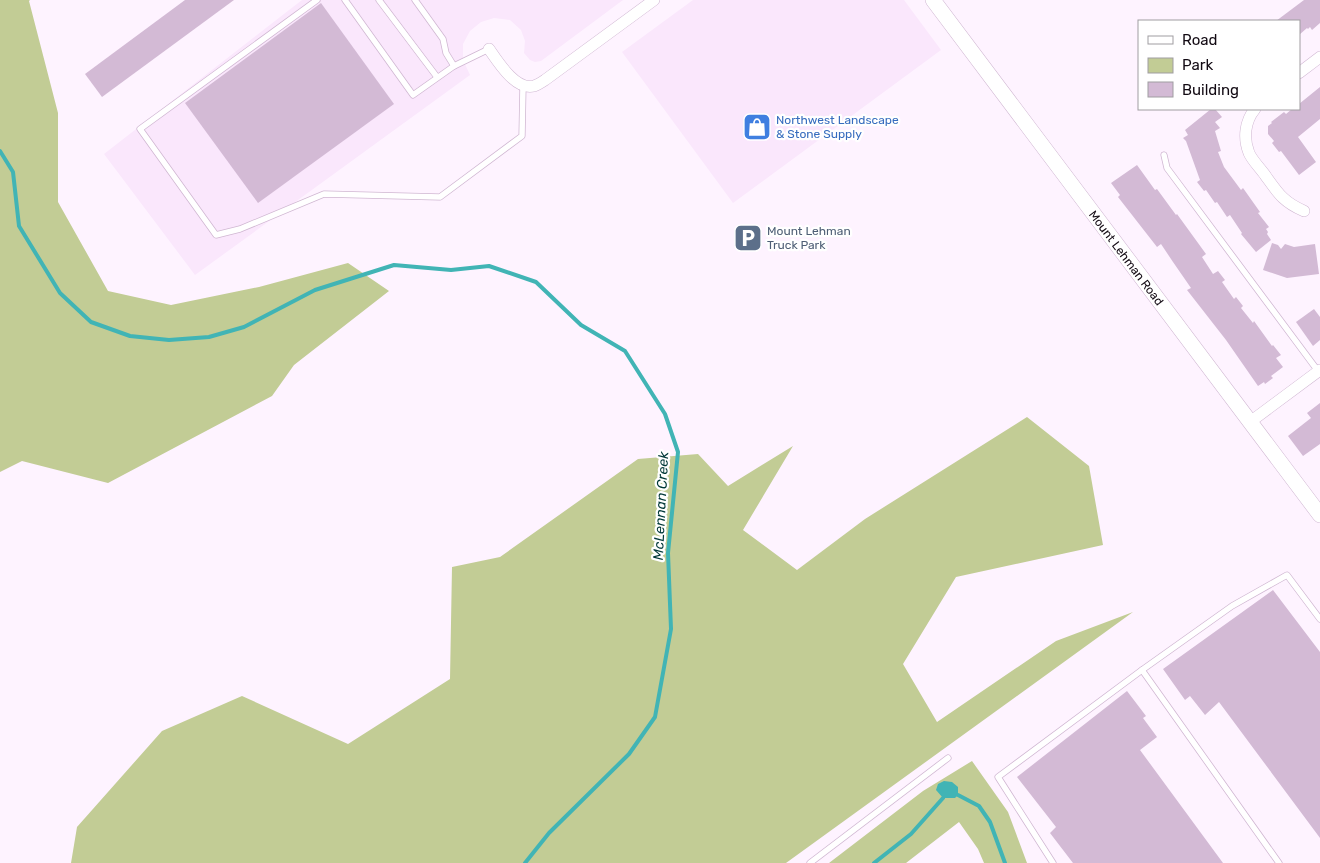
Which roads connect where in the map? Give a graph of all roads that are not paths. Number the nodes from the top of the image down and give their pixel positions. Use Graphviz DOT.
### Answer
graph roads {
  1 [pos="317,0"];
  2 [pos="345,0"];
  3 [pos="379,0"];
  4 [pos="414,0"];
  5 [pos="654,0"];
  6 [pos="933,0"];
  7 [pos="488,49"];
  8 [pos="1320,57"];
  9 [pos="454,66"];
  10 [pos="1300,72"];
  11 [pos="437,77"];
  12 [pos="523,86"];
  13 [pos="1254,110"];
  14 [pos="1164,155"];
  15 [pos="1304,210"];
  16 [pos="1319,370"];
  17 [pos="1250,422"];
  18 [pos="1320,515"];
  19 [pos="1320,618"];
  20 [pos="1142,670"];
  21 [pos="948,758"];
  22 [pos="810,863"];
  23 [pos="1053,863"];
  24 [pos="1279,863"];
  1 -- 12 [label="lane"];
  2 -- 11 [label="lane"];
  3 -- 11 [label="lane"];
  4 -- 9 [label="lane"];
  5 -- 12 [label="street"];
  6 -- 17 [label="main road, Mount Lehman Road"];
  7 -- 9 [label="lane"];
  7 -- 12 [label="street"];
  8 -- 10 [label="street"];
  9 -- 11 [label="lane"];
  13 -- 15 [label="street"];
  14 -- 16 [label="lane"];
  16 -- 17 [label="street"];
  17 -- 18 [label="main road, Mount Lehman Road"];
  19 -- 20 [label="lane"];
  20 -- 23 [label="lane"];
  20 -- 24 [label="lane"];
  21 -- 22 [label="lane"];
}
